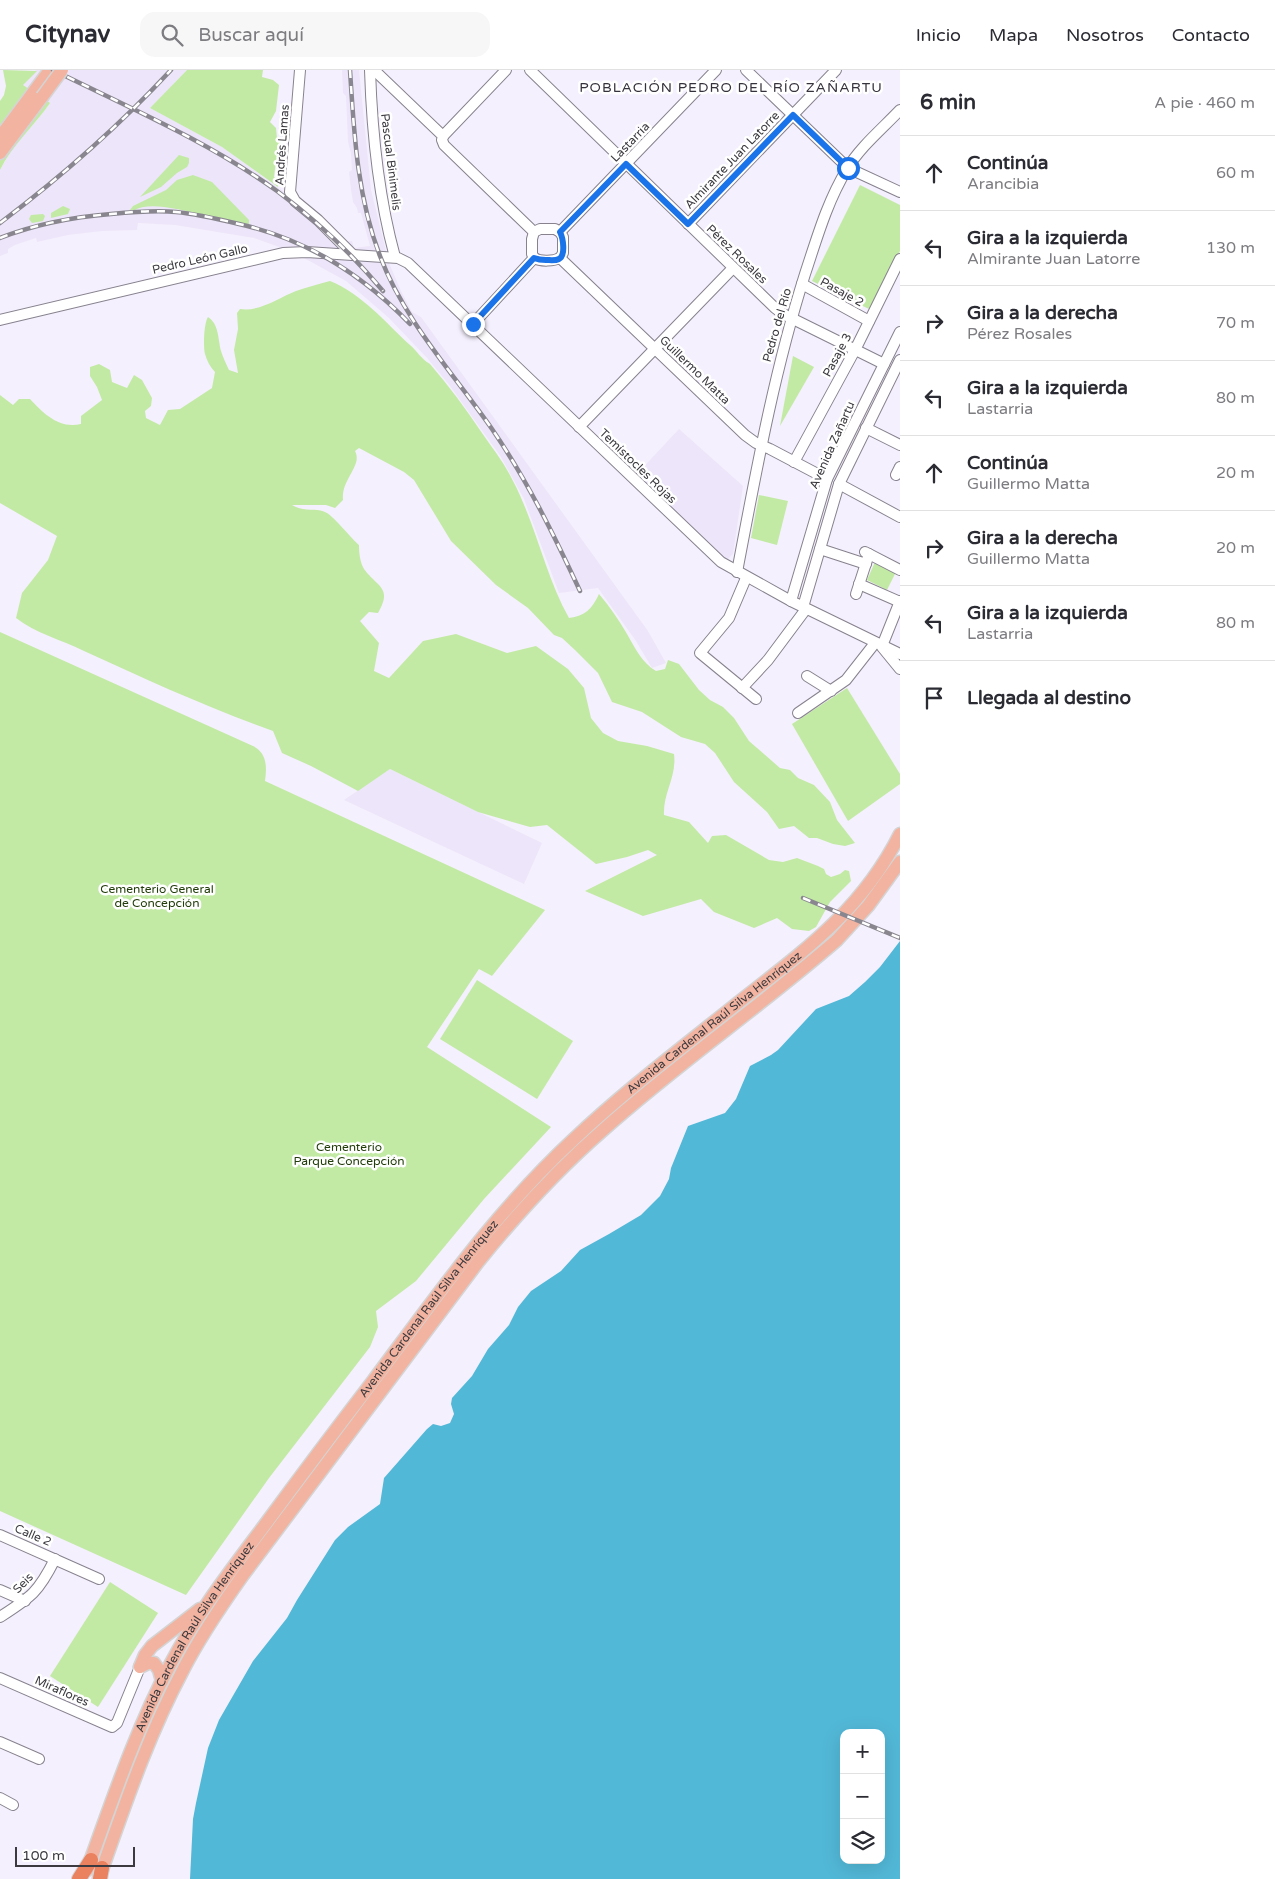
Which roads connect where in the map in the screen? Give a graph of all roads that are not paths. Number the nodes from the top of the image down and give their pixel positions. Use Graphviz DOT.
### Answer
graph roads {
  1 [pos="50,70"];
  2 [pos="62,70"];
  3 [pos="300,70"];
  4 [pos="372,70"];
  5 [pos="506,70"];
  6 [pos="530,70"];
  7 [pos="716,70"];
  8 [pos="746,70"];
  9 [pos="836,70"];
  10 [pos="38,95"];
  11 [pos="900,110"];
  12 [pos="793,115"];
  13 [pos="443,136"];
  14 [pos="0,137"];
  15 [pos="0,154"];
  16 [pos="626,164"];
  17 [pos="848,168"];
  18 [pos="900,192"];
  19 [pos="688,224"];
  20 [pos="534,232"];
  21 [pos="560,232"];
  22 [pos="353,255"];
  23 [pos="395,257"];
  24 [pos="534,258"];
  25 [pos="560,258"];
  26 [pos="900,259"];
  27 [pos="408,263"];
  28 [pos="733,268"];
  29 [pos="802,284"];
  30 [pos="791,318"];
  31 [pos="0,320"];
  32 [pos="869,321"];
  33 [pos="473,324"];
  34 [pos="900,332"];
  35 [pos="655,349"];
  36 [pos="855,350"];
  37 [pos="884,364"];
  38 [pos="898,367"];
  39 [pos="579,427"];
  40 [pos="866,428"];
  41 [pos="900,445"];
  42 [pos="761,446"];
  43 [pos="794,462"];
  44 [pos="827,479"];
  45 [pos="839,484"];
  46 [pos="900,516"];
  47 [pos="820,549"];
  48 [pos="867,557"];
  49 [pos="900,570"];
  50 [pos="741,575"];
  51 [pos="791,601"];
  52 [pos="900,601"];
  53 [pos="805,608"];
  54 [pos="878,644"];
  55 [pos="900,654"];
  56 [pos="900,669"];
  57 [pos="807,676"];
  58 [pos="742,688"];
  59 [pos="831,690"];
  60 [pos="756,699"];
  61 [pos="798,713"];
  62 [pos="900,834"];
  63 [pos="900,862"];
  64 [pos="0,1535"];
  65 [pos="55,1559"];
  66 [pos="99,1579"];
  67 [pos="0,1590"];
  68 [pos="25,1601"];
  69 [pos="208,1603"];
  70 [pos="0,1617"];
  71 [pos="140,1667"];
  72 [pos="0,1678"];
  73 [pos="162,1681"];
  74 [pos="0,1742"];
  75 [pos="39,1759"];
  76 [pos="0,1798"];
  77 [pos="13,1805"];
  78 [pos="91,1860"];
  79 [pos="100,1875"];
  80 [pos="80,1879"];
  81 [pos="84,1879"];
  1 -- 10 [label="main road"];
  2 -- 10 [label="main road, bridge"];
  3 -- 22 [label="street, Andrés Lamas"];
  4 -- 13 [label="street"];
  4 -- 23 [label="street, Pascual Binimelis"];
  5 -- 13 [label="street"];
  6 -- 16 [label="street, Pérez Rosales"];
  7 -- 16 [label="street, Lastarria"];
  8 -- 12 [label="street"];
  9 -- 12 [label="street, Almirante Juan Latorre"];
  10 -- 14 [label="main road"];
  10 -- 15 [label="main road"];
  11 -- 17 [label="street, Pedro del Río"];
  12 -- 17 [label="street"];
  12 -- 19 [label="street, Almirante Juan Latorre"];
  13 -- 20 [label="street"];
  16 -- 19 [label="street, Pérez Rosales"];
  16 -- 21 [label="street, Lastarria"];
  17 -- 18 [label="street"];
  17 -- 29 [label="street, Pedro del Río"];
  19 -- 28 [label="street, Pérez Rosales"];
  20 -- 21 [label="street"];
  20 -- 24 [label="street"];
  21 -- 25 [label="street"];
  22 -- 23 [label="street, Pedro León Gallo"];
  22 -- 31 [label="street, Pedro León Gallo"];
  23 -- 27 [label="street, Pedro León Gallo"];
  24 -- 25 [label="street"];
  24 -- 33 [label="street"];
  25 -- 35 [label="street, Guillermo Matta"];
  26 -- 32 [label="street, Pasaje 3"];
  27 -- 33 [label="street, Temístocles Rojas"];
  28 -- 30 [label="street, Pérez Rosales"];
  28 -- 35 [label="street"];
  29 -- 30 [label="street, Pedro del Río"];
  29 -- 32 [label="street, Pasaje 2"];
  30 -- 36 [label="street, Pérez Rosales"];
  30 -- 42 [label="street, Pedro del Río"];
  32 -- 36 [label="street, Pasaje 3"];
  33 -- 39 [label="street, Temístocles Rojas"];
  34 -- 37 [label="street, Avenida Zañartu"];
  35 -- 39 [label="street"];
  35 -- 42 [label="street, Guillermo Matta"];
  36 -- 37 [label="street, Pérez Rosales"];
  36 -- 43 [label="street, Pasaje 3"];
  37 -- 44 [label="street, Avenida Zañartu"];
  38 -- 40 [label="street, Avenida Zañartu"];
  39 -- 50 [label="street, Temístocles Rojas"];
  40 -- 41 [label="street"];
  40 -- 45 [label="street, Avenida Zañartu"];
  42 -- 43 [label="street, Guillermo Matta"];
  42 -- 50 [label="street, Pedro del Río"];
  43 -- 44 [label="street, Guillermo Matta"];
  44 -- 51 [label="street, Avenida Zañartu"];
  45 -- 46 [label="street"];
  45 -- 47 [label="street, Avenida Zañartu"];
  47 -- 48 [label="street"];
  47 -- 53 [label="street, Avenida Zañartu"];
  48 -- 49 [label="street"];
  48 -- 52 [label="street"];
  50 -- 51 [label="street, Temístocles Rojas"];
  50 -- 58 [label="street, Pedro del Río"];
  51 -- 53 [label="street, Temístocles Rojas"];
  52 -- 54 [label="street"];
  53 -- 54 [label="street, Temístocles Rojas"];
  53 -- 58 [label="street"];
  54 -- 55 [label="street, Temístocles Rojas"];
  54 -- 56 [label="street, Temístocles Rojas"];
  54 -- 59 [label="street"];
  57 -- 59 [label="street"];
  58 -- 60 [label="street"];
  59 -- 61 [label="street"];
  62 -- 69 [label="main road, Avenida Cardenal Raúl Silva Henríquez"];
  63 -- 79 [label="main road, Avenida Cardenal Raúl Silva Henríquez"];
  64 -- 65 [label="street, Calle 2"];
  65 -- 66 [label="street, Calle 2"];
  65 -- 68 [label="street, Seis"];
  67 -- 68 [label="street"];
  68 -- 70 [label="street, Seis"];
  69 -- 71 [label="main road"];
  69 -- 73 [label="main road, Avenida Cardenal Raúl Silva Henríquez"];
  71 -- 72 [label="street, Miraflores"];
  71 -- 73 [label="main road"];
  73 -- 78 [label="main road, Avenida Cardenal Raúl Silva Henríquez"];
  74 -- 75 [label="street"];
  76 -- 77 [label="street"];
  78 -- 80 [label="highway"];
  78 -- 81 [label="main road, Avenida Cardenal Raúl Silva Henríquez"];
}
